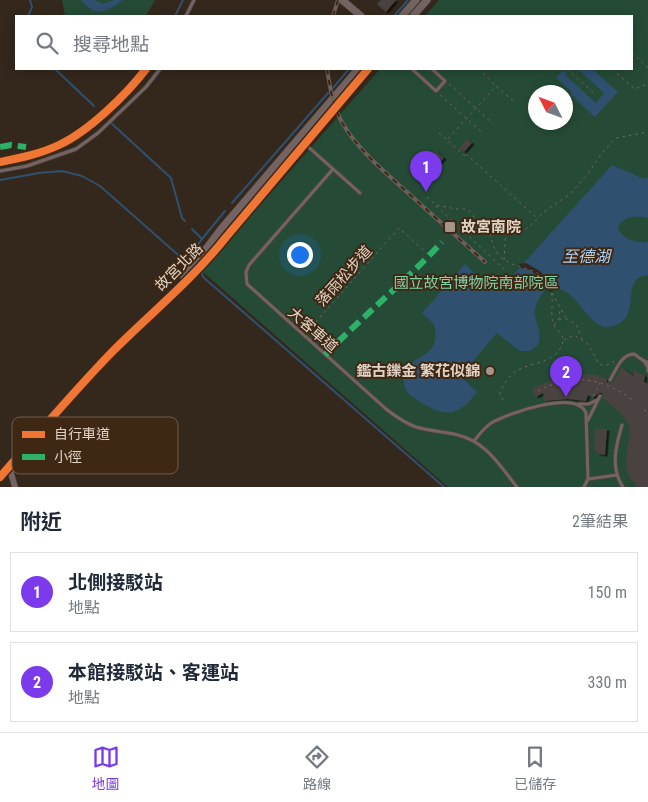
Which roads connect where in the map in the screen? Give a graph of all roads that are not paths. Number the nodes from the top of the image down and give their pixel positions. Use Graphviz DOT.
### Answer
graph roads {
  1 [pos="194,0"];
  2 [pos="342,0"];
  3 [pos="416,0"];
  4 [pos="427,0"];
  5 [pos="186,15"];
  6 [pos="360,15"];
  7 [pos="403,15"];
  8 [pos="414,15"];
  9 [pos="159,70"];
  10 [pos="357,70"];
  11 [pos="367,70"];
  12 [pos="413,70"];
  13 [pos="433,70"];
  14 [pos="305,144"];
  15 [pos="334,169"];
  16 [pos="0,171"];
  17 [pos="360,193"];
  18 [pos="174,291"];
  19 [pos="647,363"];
  20 [pos="648,371"];
  21 [pos="610,380"];
  22 [pos="577,403"];
  23 [pos="53,417"];
  24 [pos="586,423"];
  25 [pos="622,425"];
  26 [pos="474,441"];
  27 [pos="12,463"];
  28 [pos="9,466"];
  29 [pos="617,475"];
  30 [pos="0,476"];
  31 [pos="588,479"];
  32 [pos="15,487"];
  33 [pos="517,487"];
  34 [pos="584,487"];
  35 [pos="623,487"];
  1 -- 5 [label="lane"];
  2 -- 6 [label="street"];
  3 -- 7 [label="street"];
  4 -- 8 [label="street"];
  9 -- 16 [label="lane"];
  10 -- 18 [label="street, 故宮北路"];
  11 -- 14 [label="street, 故宮北路"];
  12 -- 13 [label="lane"];
  14 -- 15 [label="lane"];
  14 -- 18 [label="street, 故宮北路"];
  15 -- 17 [label="lane"];
  15 -- 26 [label="lane, 大客車道"];
  18 -- 23 [label="street, 故宮北路"];
  19 -- 20 [label="lane"];
  19 -- 21 [label="lane"];
  22 -- 24 [label="lane"];
  22 -- 24 [label="lane"];
  22 -- 26 [label="lane"];
  24 -- 31 [label="lane"];
  25 -- 29 [label="lane"];
  26 -- 33 [label="lane, 大客車道"];
  27 -- 28 [label="street, 故宮北路"];
  28 -- 30 [label="street, 故宮北路"];
  28 -- 32 [label="street"];
  29 -- 31 [label="lane"];
  29 -- 35 [label="lane"];
  31 -- 34 [label="lane"];
}
